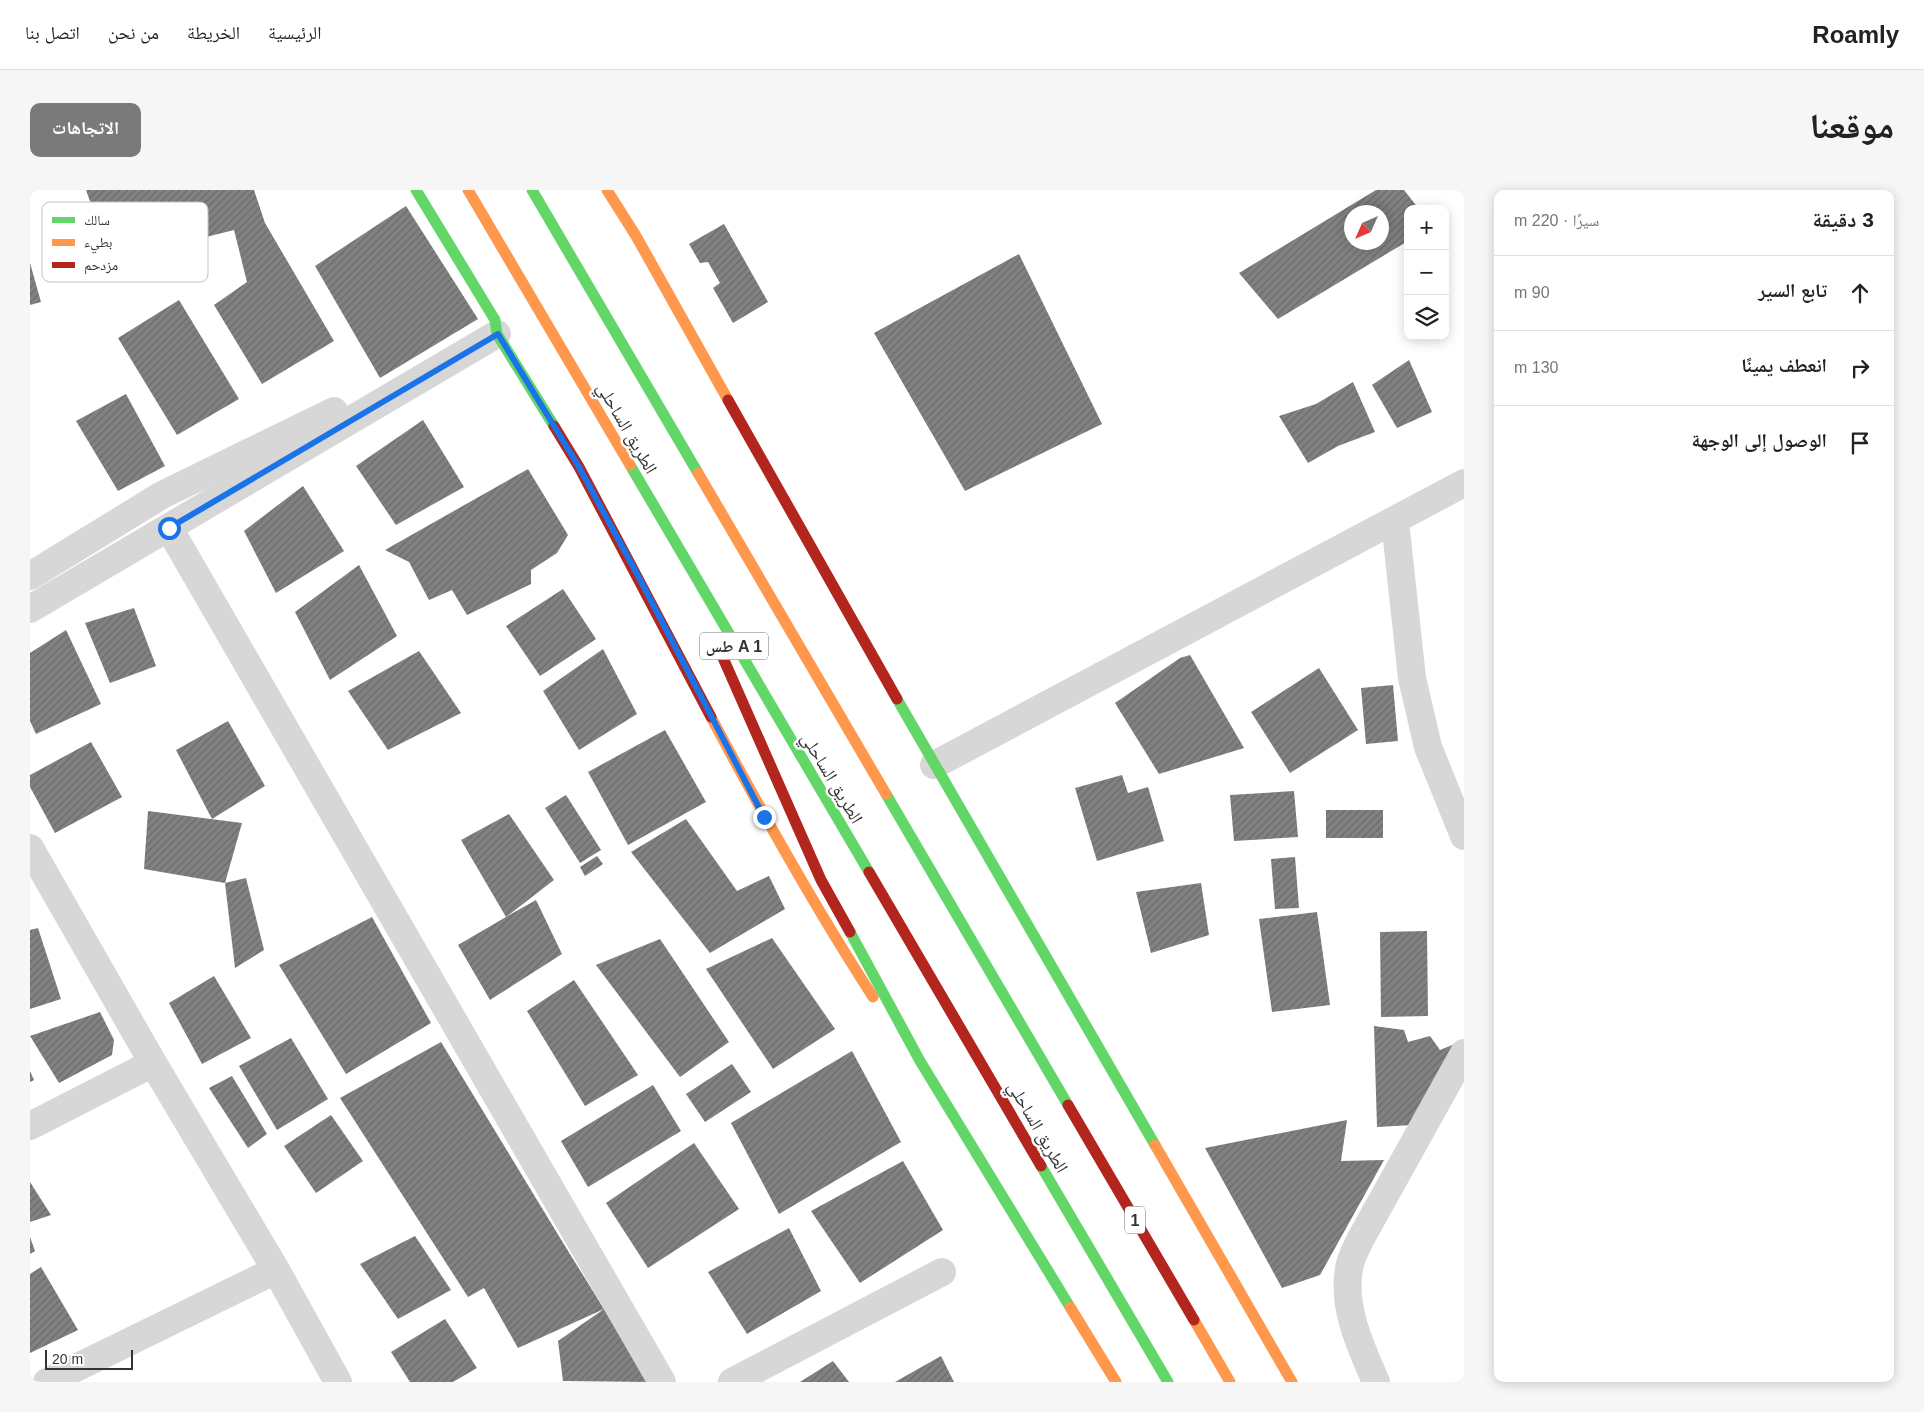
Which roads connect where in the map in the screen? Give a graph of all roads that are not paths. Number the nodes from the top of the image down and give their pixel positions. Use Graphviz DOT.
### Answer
graph roads {
  1 [pos="416,190"];
  2 [pos="468,190"];
  3 [pos="532,190"];
  4 [pos="607,190"];
  5 [pos="496,327"];
  6 [pos="1464,483"];
  7 [pos="1394,521"];
  8 [pos="169,528"];
  9 [pos="670,537"];
  10 [pos="30,576"];
  11 [pos="30,609"];
  12 [pos="706,618"];
  13 [pos="714,636"];
  14 [pos="934,765"];
  15 [pos="1464,836"];
  16 [pos="30,848"];
  17 [pos="1464,1053"];
  18 [pos="1040,1058"];
  19 [pos="920,1061"];
  20 [pos="153,1064"];
  21 [pos="30,1126"];
  22 [pos="276,1270"];
  23 [pos="942,1272"];
  24 [pos="47,1382"];
  25 [pos="338,1382"];
  26 [pos="662,1382"];
  27 [pos="732,1382"];
  28 [pos="1116,1382"];
  29 [pos="1168,1382"];
  30 [pos="1230,1382"];
  31 [pos="1292,1382"];
  32 [pos="1376,1382"];
  1 -- 5 [label="main road"];
  2 -- 9 [label="main road, الطريق الساحلي / طس A 1"];
  3 -- 18 [label="main road, الطريق الساحلي / طس A 1"];
  4 -- 14 [label="main road"];
  5 -- 8 [label="street"];
  5 -- 10 [label="street"];
  5 -- 19 [label="main road"];
  6 -- 7 [label="street"];
  7 -- 14 [label="street"];
  7 -- 15 [label="street"];
  8 -- 11 [label="street"];
  8 -- 26 [label="street"];
  9 -- 12 [label="main road"];
  9 -- 29 [label="main road, الطريق الساحلي / طس A 1"];
  13 -- 19 [label="main road"];
  14 -- 31 [label="main road"];
  16 -- 20 [label="street"];
  17 -- 32 [label="street"];
  18 -- 30 [label="main road, الطريق الساحلي / 1"];
  19 -- 28 [label="main road"];
  20 -- 21 [label="street"];
  20 -- 22 [label="street"];
  22 -- 24 [label="street"];
  22 -- 25 [label="street"];
  23 -- 27 [label="street"];
}
